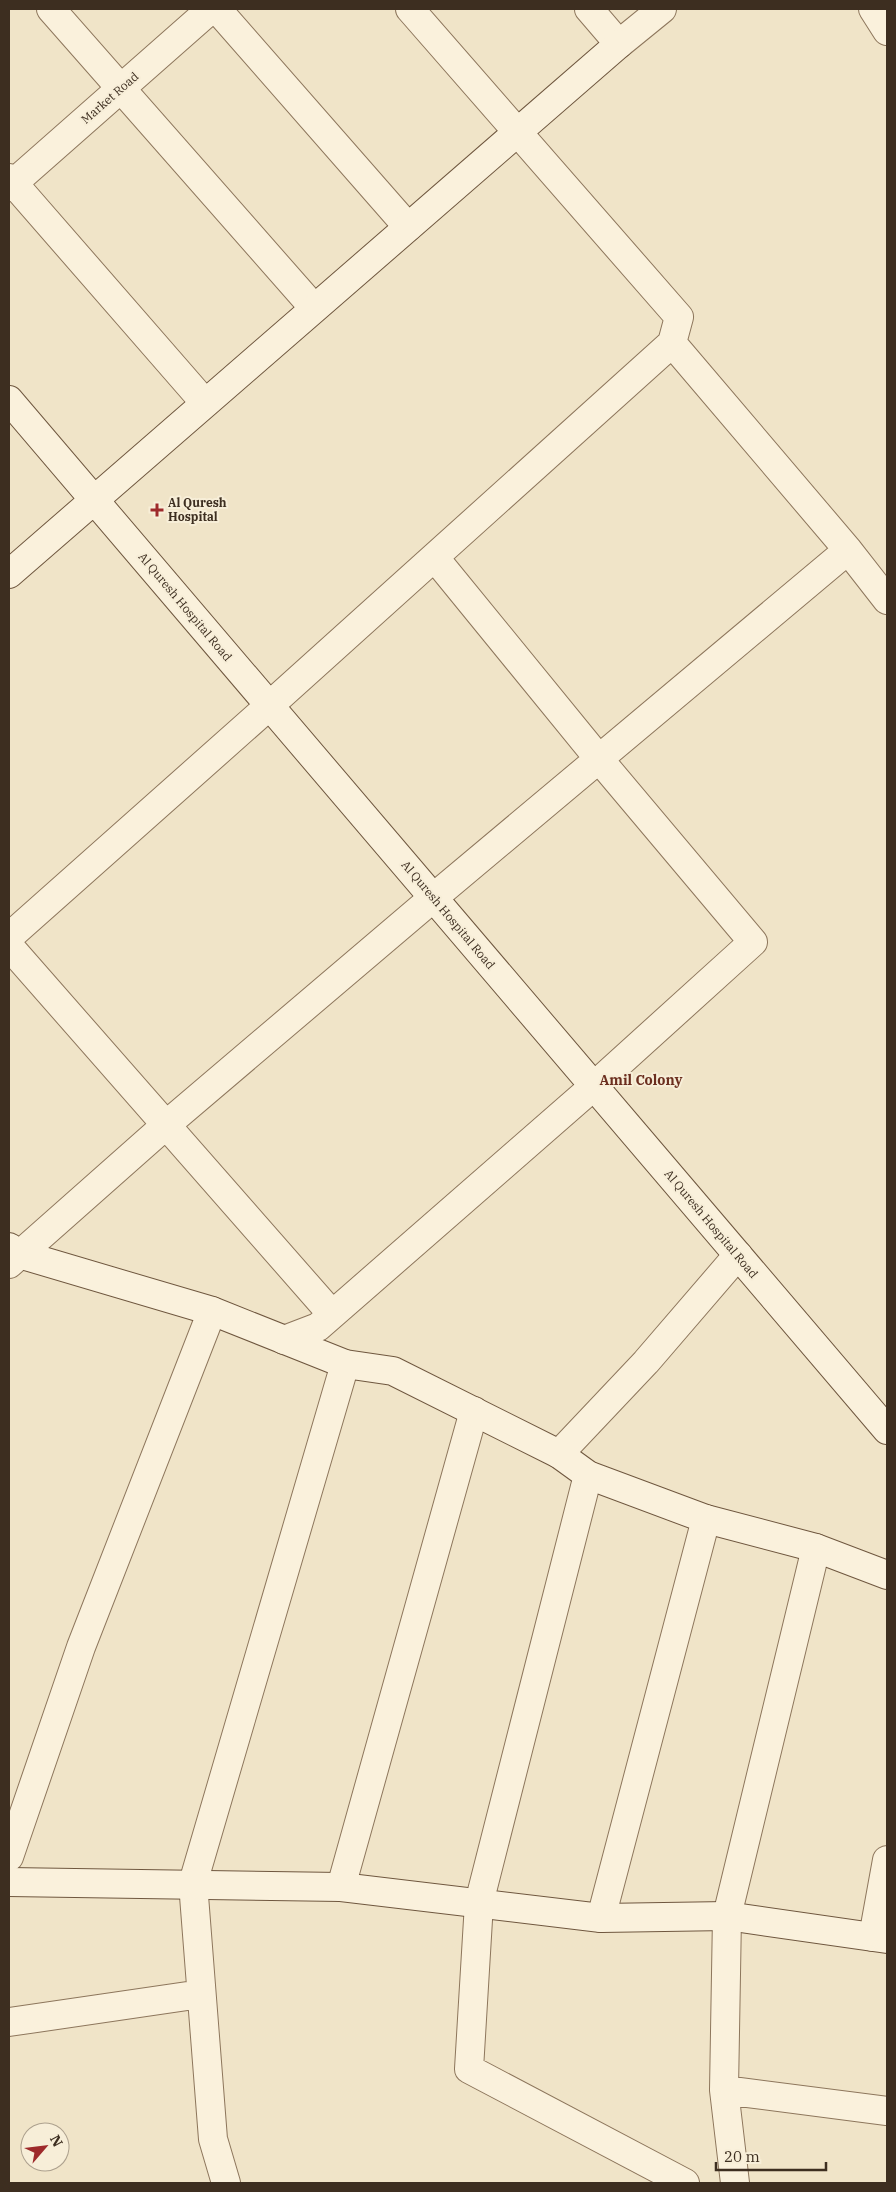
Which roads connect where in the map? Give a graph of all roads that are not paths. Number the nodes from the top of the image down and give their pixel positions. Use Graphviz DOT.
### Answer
graph roads {
  1 [pos="51,9"];
  2 [pos="211,9"];
  3 [pos="217,9"];
  4 [pos="410,9"];
  5 [pos="589,9"];
  6 [pos="662,9"];
  7 [pos="873,9"];
  8 [pos="887,31"];
  9 [pos="619,44"];
  10 [pos="121,88"];
  11 [pos="518,132"];
  12 [pos="10,182"];
  13 [pos="408,227"];
  14 [pos="314,308"];
  15 [pos="672,343"];
  16 [pos="9,400"];
  17 [pos="204,403"];
  18 [pos="94,500"];
  19 [pos="848,550"];
  20 [pos="435,558"];
  21 [pos="9,574"];
  22 [pos="887,600"];
  23 [pos="269,706"];
  24 [pos="599,759"];
  25 [pos="433,898"];
  26 [pos="9,937"];
  27 [pos="9,946"];
  28 [pos="594,1086"];
  29 [pos="166,1125"];
  30 [pos="12,1255"];
  31 [pos="738,1256"];
  32 [pos="212,1311"];
  33 [pos="332,1313"];
  34 [pos="284,1340"];
  35 [pos="345,1364"];
  36 [pos="474,1411"];
  37 [pos="887,1430"];
  38 [pos="559,1454"];
  39 [pos="588,1476"];
  40 [pos="706,1519"];
  41 [pos="816,1548"];
  42 [pos="887,1575"];
  43 [pos="9,1857"];
  44 [pos="887,1860"];
  45 [pos="9,1882"];
  46 [pos="193,1884"];
  47 [pos="341,1887"];
  48 [pos="479,1902"];
  49 [pos="727,1916"];
  50 [pos="601,1918"];
  51 [pos="880,1938"];
  52 [pos="200,1994"];
  53 [pos="9,2022"];
  54 [pos="724,2090"];
  55 [pos="887,2111"];
  56 [pos="226,2183"];
  57 [pos="685,2183"];
  58 [pos="735,2183"];
  1 -- 10 [label="street"];
  2 -- 10 [label="street, Market Road"];
  3 -- 13 [label="street"];
  4 -- 11 [label="street"];
  5 -- 9 [label="street"];
  6 -- 9 [label="street"];
  7 -- 8 [label="street"];
  9 -- 11 [label="street"];
  10 -- 12 [label="street, Market Road"];
  10 -- 14 [label="street"];
  11 -- 13 [label="street"];
  11 -- 15 [label="street"];
  12 -- 17 [label="street"];
  13 -- 14 [label="street"];
  14 -- 17 [label="street"];
  15 -- 19 [label="street"];
  15 -- 20 [label="street"];
  16 -- 18 [label="street, Al Quresh Hospital Road"];
  17 -- 18 [label="street"];
  18 -- 21 [label="street"];
  18 -- 23 [label="street, Al Quresh Hospital Road"];
  19 -- 22 [label="street"];
  19 -- 24 [label="street"];
  20 -- 23 [label="street"];
  20 -- 24 [label="street"];
  23 -- 25 [label="street, Al Quresh Hospital Road"];
  23 -- 26 [label="street"];
  24 -- 25 [label="street"];
  24 -- 28 [label="street"];
  25 -- 28 [label="street, Al Quresh Hospital Road"];
  25 -- 29 [label="street"];
  27 -- 29 [label="street"];
  28 -- 31 [label="street, Al Quresh Hospital Road"];
  28 -- 33 [label="street"];
  29 -- 30 [label="street"];
  29 -- 33 [label="street"];
  30 -- 32 [label="street"];
  31 -- 37 [label="street, Al Quresh Hospital Road"];
  31 -- 38 [label="street"];
  32 -- 34 [label="street"];
  32 -- 43 [label="street"];
  33 -- 34 [label="street"];
  34 -- 35 [label="street"];
  35 -- 36 [label="street"];
  35 -- 46 [label="street"];
  36 -- 38 [label="street"];
  36 -- 47 [label="street"];
  38 -- 39 [label="street"];
  39 -- 40 [label="street"];
  39 -- 48 [label="street"];
  40 -- 41 [label="street"];
  40 -- 50 [label="street"];
  41 -- 42 [label="street"];
  41 -- 49 [label="street"];
  44 -- 51 [label="street"];
  45 -- 46 [label="street"];
  46 -- 47 [label="street"];
  46 -- 52 [label="street"];
  47 -- 48 [label="street"];
  48 -- 50 [label="street"];
  48 -- 57 [label="street"];
  49 -- 50 [label="street"];
  49 -- 51 [label="street"];
  49 -- 54 [label="street"];
  52 -- 53 [label="street"];
  52 -- 56 [label="street"];
  54 -- 55 [label="street"];
  54 -- 58 [label="street"];
}
